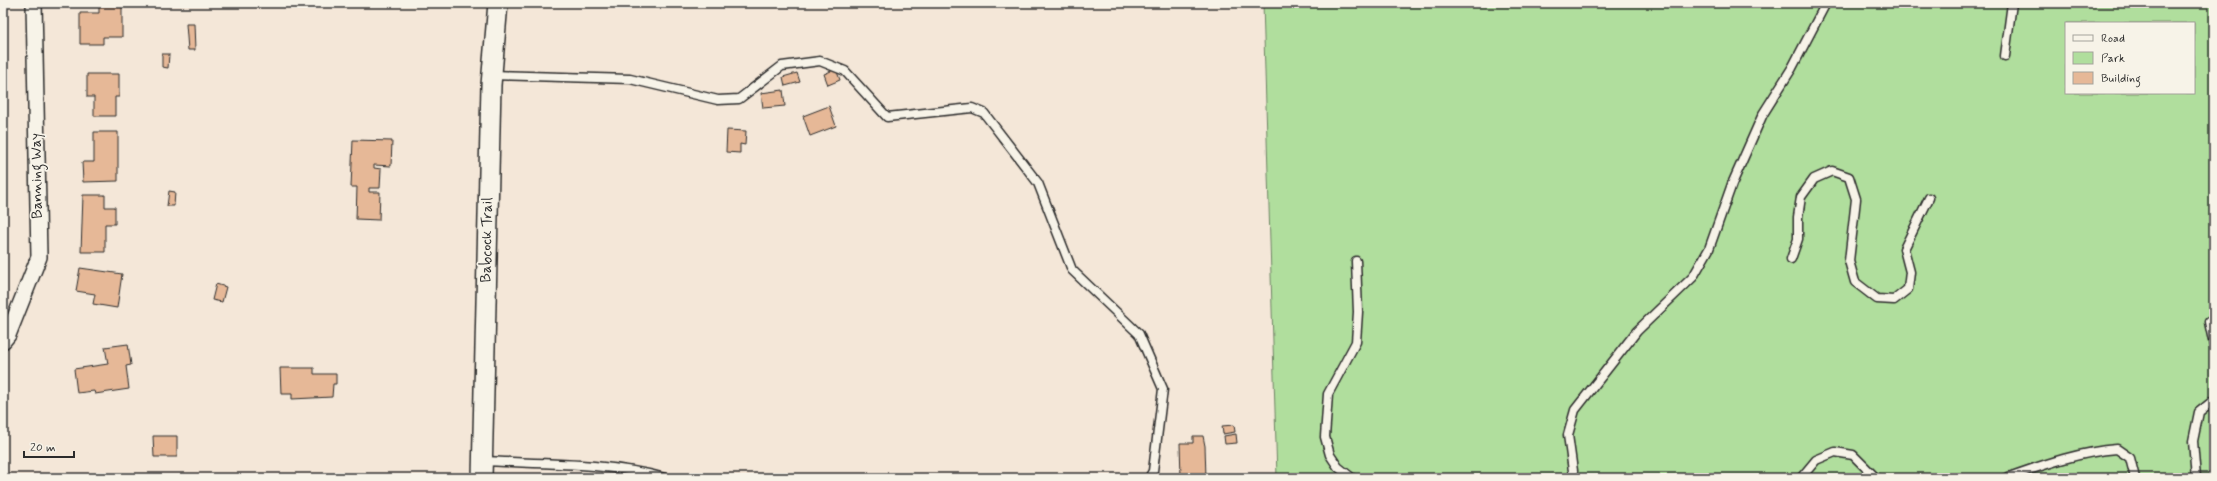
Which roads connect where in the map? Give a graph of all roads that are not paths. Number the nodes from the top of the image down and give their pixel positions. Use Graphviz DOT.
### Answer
graph roads {
  1 [pos="34,3"];
  2 [pos="498,3"];
  3 [pos="1826,3"];
  4 [pos="2012,3"];
  5 [pos="2005,56"];
  6 [pos="492,75"];
  7 [pos="1929,198"];
  8 [pos="1791,259"];
  9 [pos="1356,261"];
  10 [pos="2209,322"];
  11 [pos="3,341"];
  12 [pos="2214,345"];
  13 [pos="2214,400"];
  14 [pos="482,469"];
  15 [pos="665,478"];
  16 [pos="1149,478"];
  17 [pos="1352,478"];
  18 [pos="1574,478"];
  19 [pos="1801,478"];
  20 [pos="1876,478"];
  21 [pos="2006,478"];
  22 [pos="2135,478"];
  23 [pos="2196,478"];
  1 -- 11 [label="street, Banning Way"];
  2 -- 6 [label="street, Babcock Trail"];
  3 -- 18 [label="lane"];
  4 -- 5 [label="lane"];
  6 -- 14 [label="street, Babcock Trail"];
  6 -- 16 [label="lane"];
  7 -- 8 [label="lane"];
  9 -- 17 [label="lane"];
  10 -- 12 [label="lane"];
  13 -- 23 [label="lane"];
  14 -- 15 [label="lane"];
  19 -- 20 [label="lane"];
  21 -- 22 [label="lane"];
}
